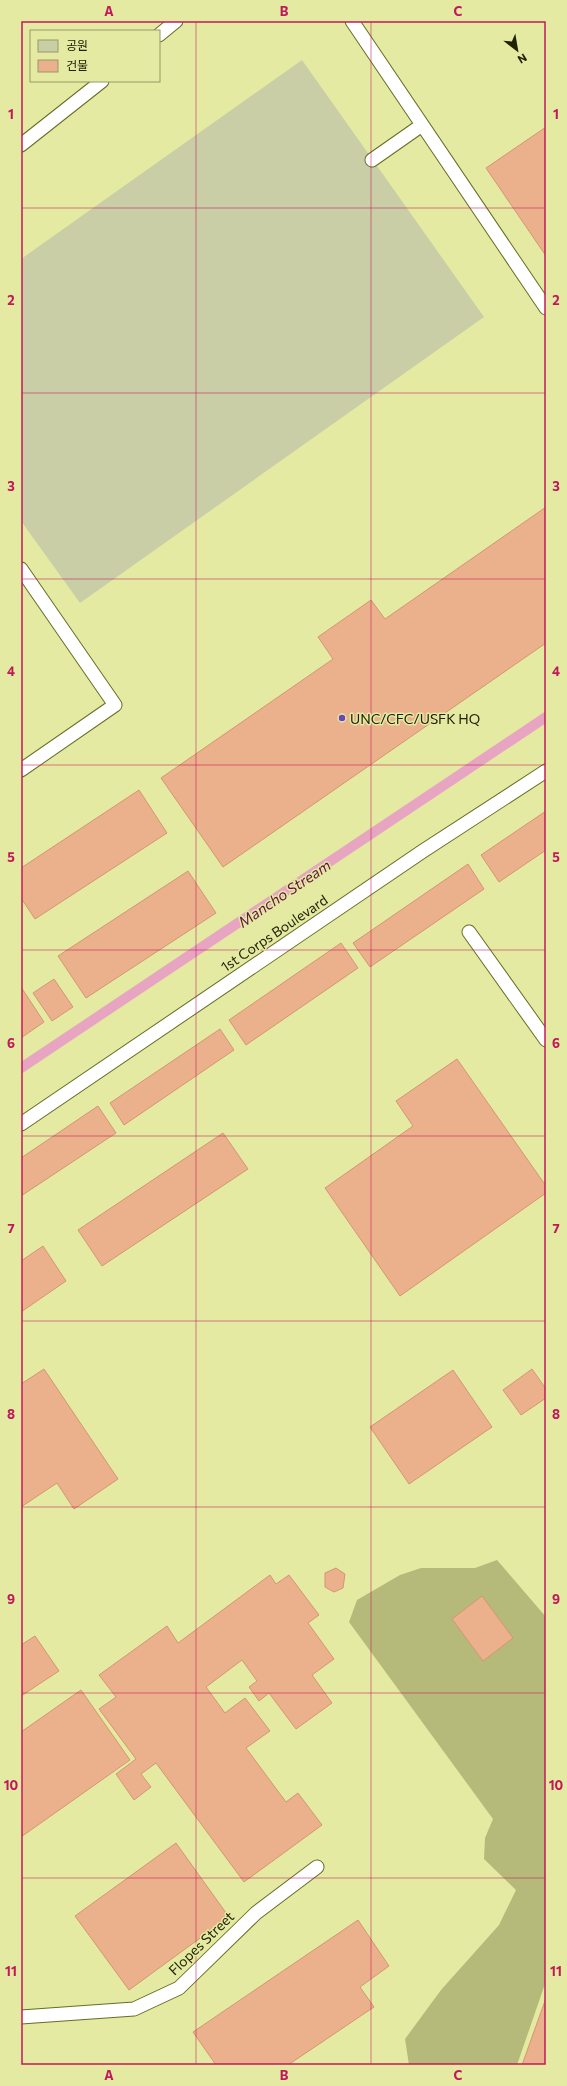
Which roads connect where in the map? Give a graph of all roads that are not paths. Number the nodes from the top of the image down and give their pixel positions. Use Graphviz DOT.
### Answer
graph roads {
  1 [pos="176,21"];
  2 [pos="352,21"];
  3 [pos="160,34"];
  4 [pos="101,82"];
  5 [pos="422,125"];
  6 [pos="21,145"];
  7 [pos="372,160"];
  8 [pos="546,308"];
  9 [pos="21,569"];
  10 [pos="21,770"];
  11 [pos="546,771"];
  12 [pos="469,932"];
  13 [pos="546,1040"];
  14 [pos="21,1124"];
  15 [pos="317,1867"];
  16 [pos="21,2017"];
  1 -- 3 [label="lane"];
  2 -- 5 [label="lane"];
  4 -- 6 [label="lane"];
  5 -- 7 [label="lane"];
  5 -- 8 [label="lane"];
  9 -- 10 [label="lane"];
  11 -- 14 [label="lane, 1st Corps Boulevard"];
  12 -- 13 [label="lane"];
  15 -- 16 [label="lane, Flopes Street"];
}
